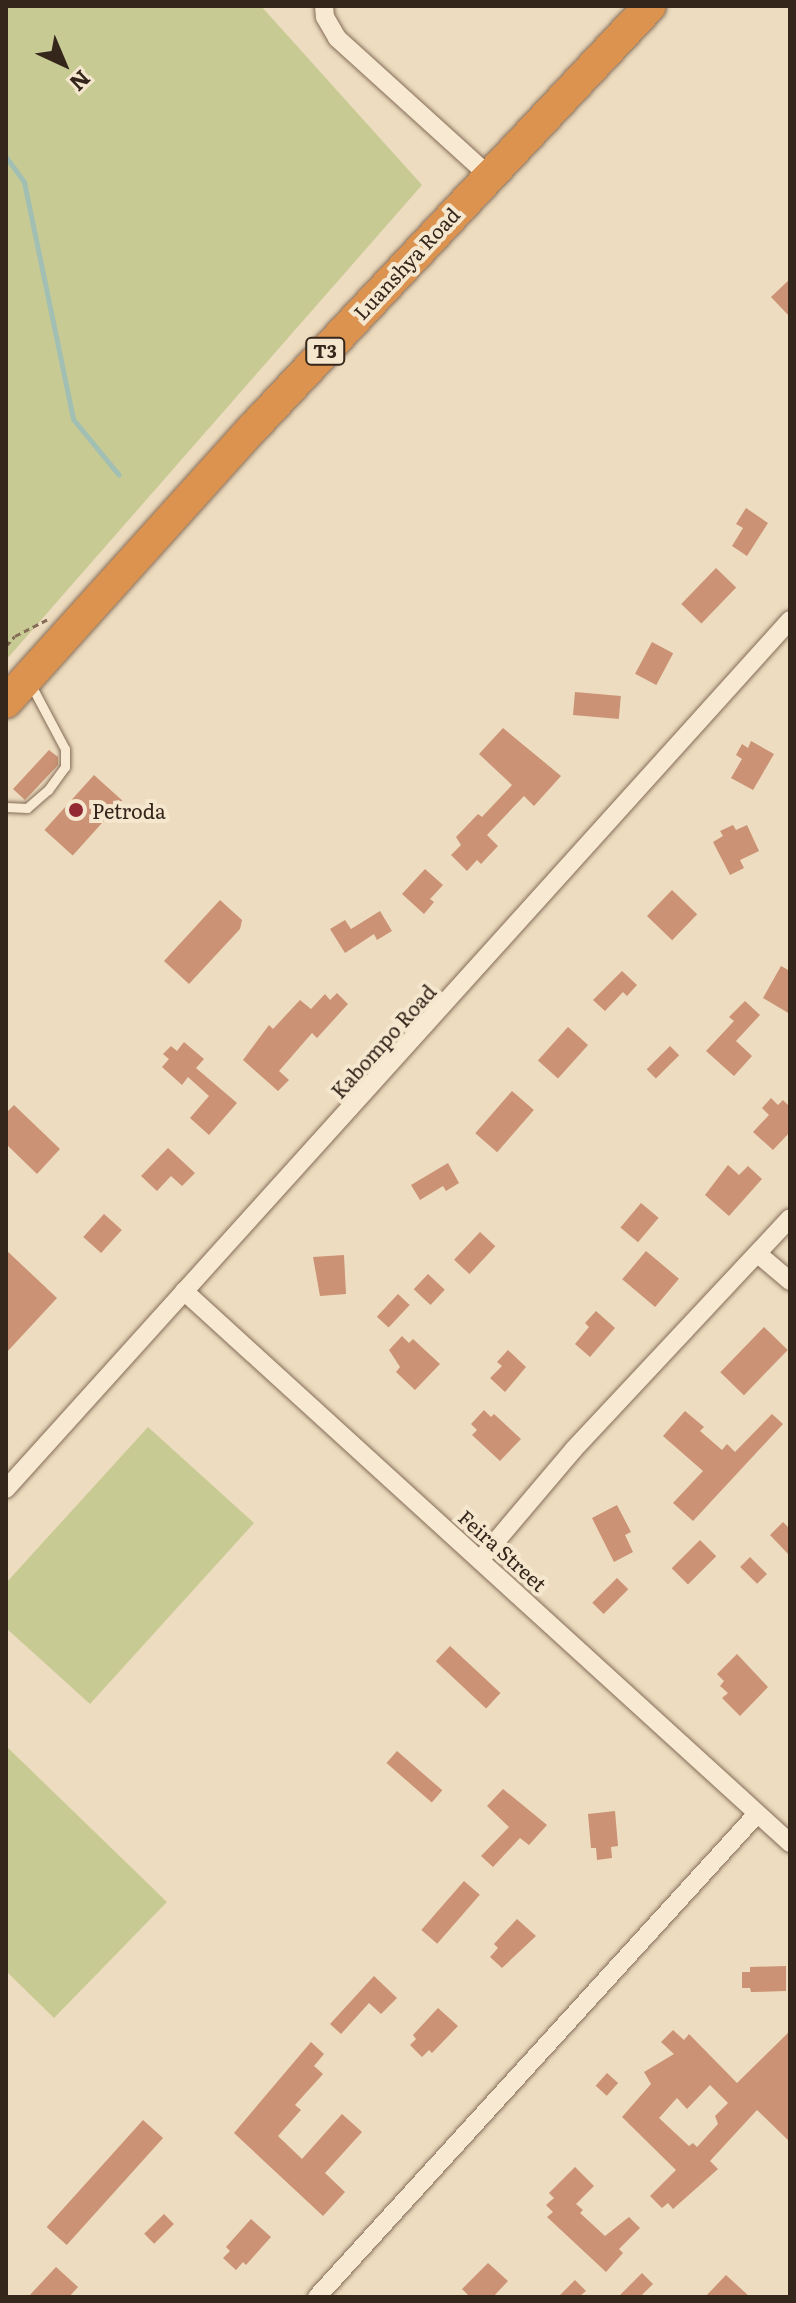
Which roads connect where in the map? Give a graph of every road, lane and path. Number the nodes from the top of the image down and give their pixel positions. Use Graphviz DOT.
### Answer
graph roads {
  1 [pos="324,6"];
  2 [pos="650,6"];
  3 [pos="488,175"];
  4 [pos="790,620"];
  5 [pos="16,690"];
  6 [pos="6,807"];
  7 [pos="790,1218"];
  8 [pos="758,1254"];
  9 [pos="790,1281"];
  10 [pos="184,1291"];
  11 [pos="6,1489"];
  12 [pos="480,1560"];
  13 [pos="757,1814"];
  14 [pos="790,1843"];
  15 [pos="317,2297"];
  1 -- 3 [label="street"];
  2 -- 3 [label="highway, Luanshya Road / T3"];
  3 -- 5 [label="highway, Luanshya Road / T3"];
  4 -- 10 [label="street, Kabompo Road"];
  5 -- 6 [label="lane"];
  7 -- 8 [label="street"];
  8 -- 9 [label="street"];
  8 -- 12 [label="street"];
  10 -- 11 [label="street, Kabompo Road"];
  10 -- 12 [label="street, Feira Street"];
  12 -- 13 [label="street, Feira Street"];
  13 -- 14 [label="street, Feira Street"];
  13 -- 15 [label="street"];
}
